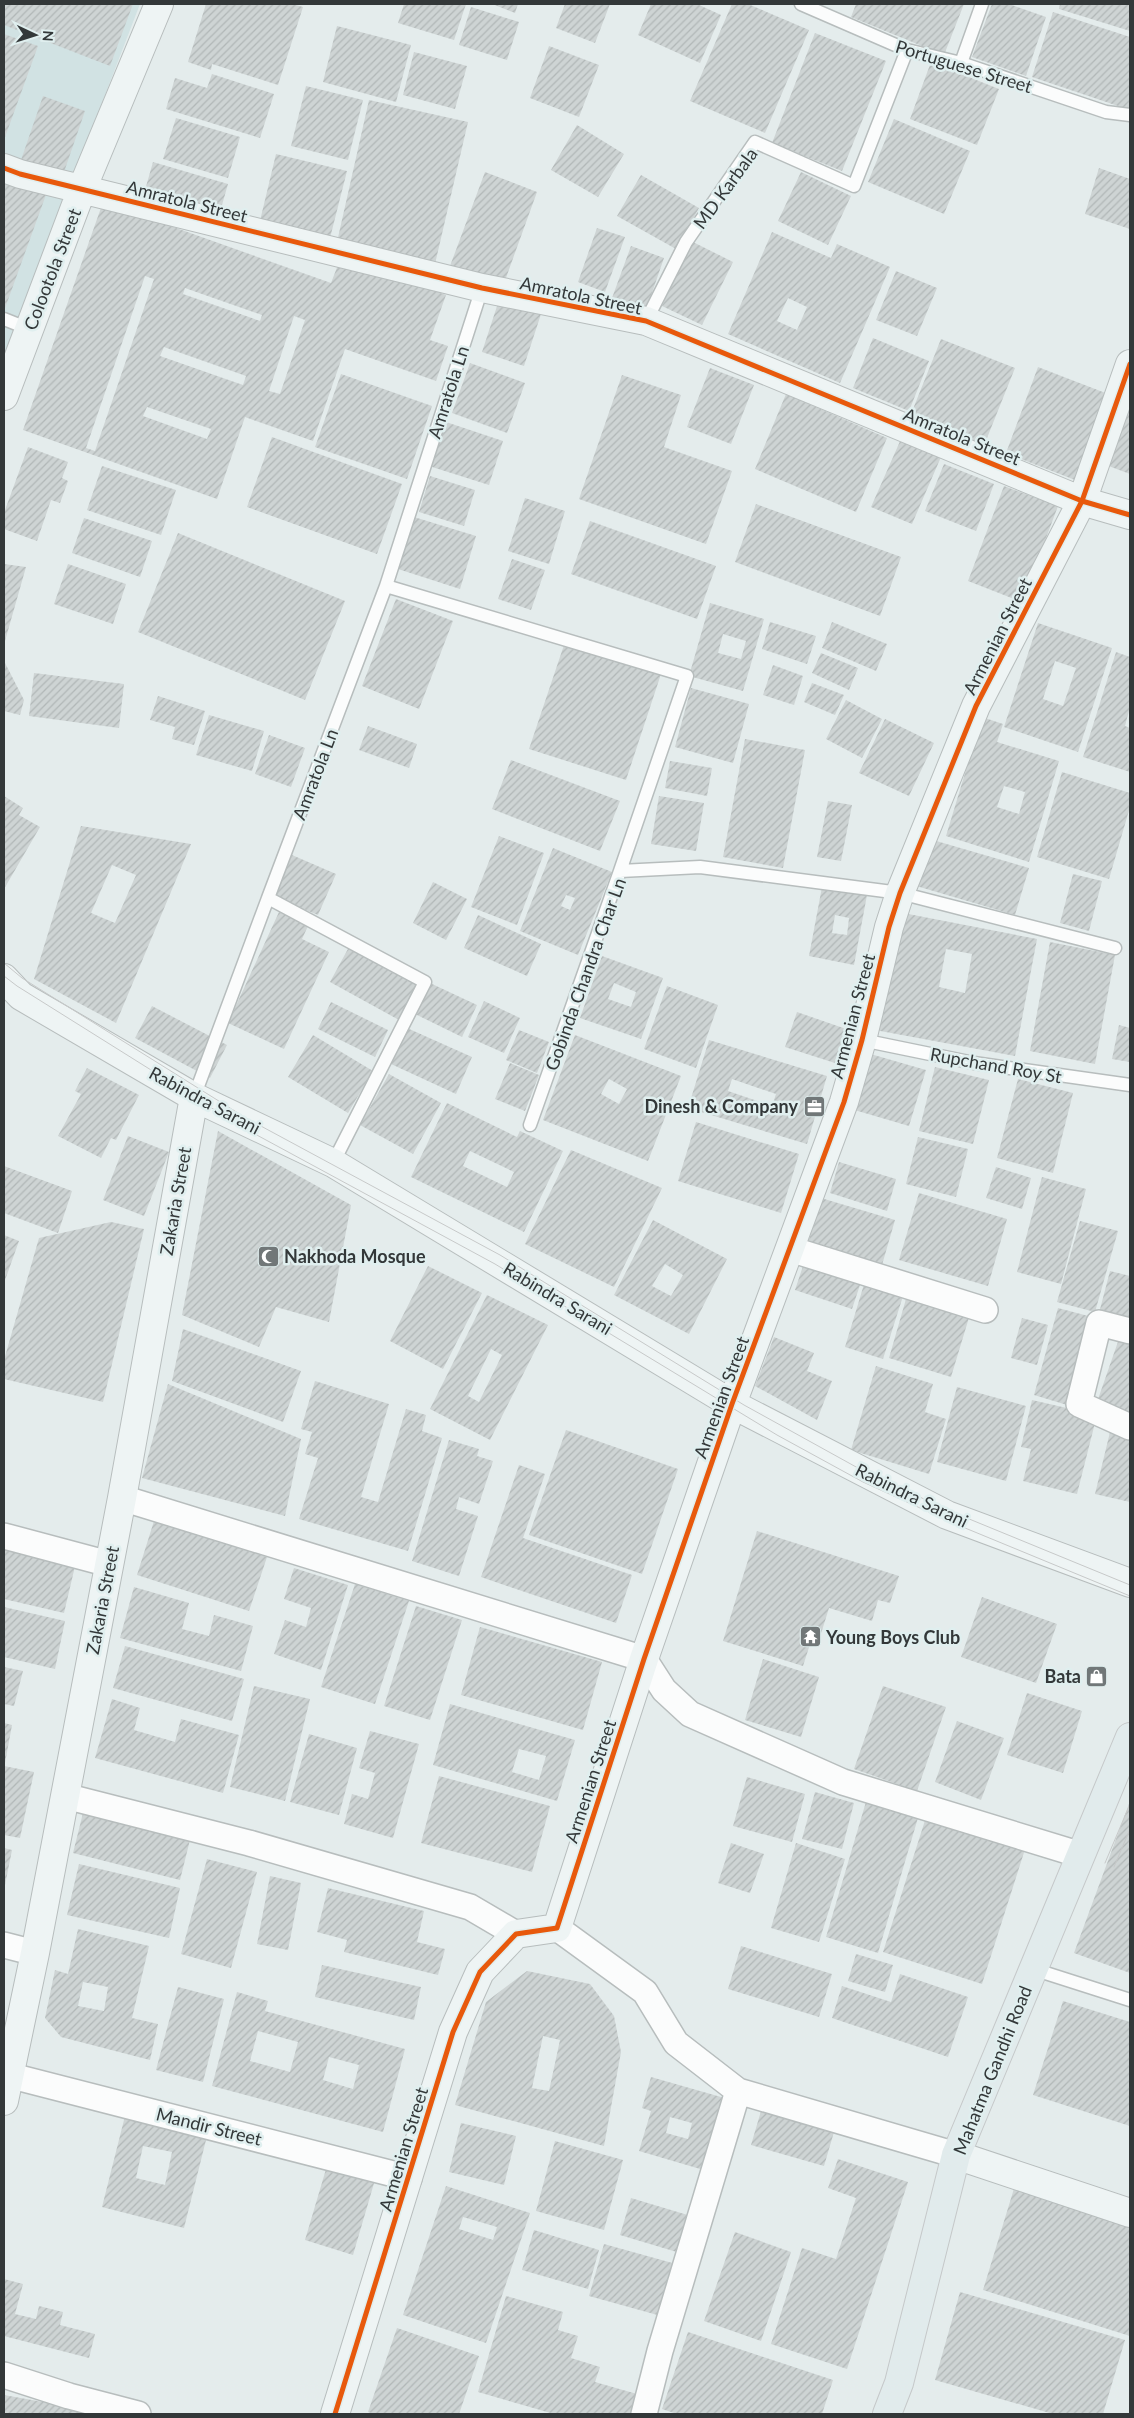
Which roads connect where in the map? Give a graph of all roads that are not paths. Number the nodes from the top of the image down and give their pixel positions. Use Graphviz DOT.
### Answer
graph roads {
  1 [pos="160,4"];
  2 [pos="801,4"];
  3 [pos="982,4"];
  4 [pos="907,50"];
  5 [pos="961,63"];
  6 [pos="1130,115"];
  7 [pos="4,168"];
  8 [pos="82,189"];
  9 [pos="482,288"];
  10 [pos="4,319"];
  11 [pos="646,322"];
  12 [pos="30,329"];
  13 [pos="1130,364"];
  14 [pos="4,396"];
  15 [pos="1082,501"];
  16 [pos="1130,515"];
  17 [pos="386,586"];
  18 [pos="620,871"];
  19 [pos="900,893"];
  20 [pos="268,898"];
  21 [pos="1115,948"];
  22 [pos="4,978"];
  23 [pos="862,1040"];
  24 [pos="1130,1085"];
  25 [pos="194,1097"];
  26 [pos="530,1125"];
  27 [pos="333,1164"];
  28 [pos="790,1249"];
  29 [pos="985,1310"];
  30 [pos="1130,1331"];
  31 [pos="732,1404"];
  32 [pos="1130,1427"];
  33 [pos="122,1498"];
  34 [pos="4,1536"];
  35 [pos="109,1564"];
  36 [pos="1130,1583"];
  37 [pos="644,1659"];
  38 [pos="1130,1737"];
  39 [pos="64,1796"];
  40 [pos="1081,1855"];
  41 [pos="557,1928"];
  42 [pos="516,1934"];
  43 [pos="4,1945"];
  44 [pos="35,1953"];
  45 [pos="1033,1969"];
  46 [pos="1130,2000"];
  47 [pos="7,2075"];
  48 [pos="738,2090"];
  49 [pos="4,2101"];
  50 [pos="956,2155"];
  51 [pos="409,2178"];
  52 [pos="1130,2214"];
  53 [pos="4,2375"];
  54 [pos="138,2414"];
  55 [pos="335,2414"];
  56 [pos="644,2414"];
  57 [pos="887,2414"];
  1 -- 8 [label="street, Colootola Street"];
  2 -- 4 [label="lane, Portuguese Street"];
  3 -- 5 [label="lane"];
  4 -- 5 [label="lane, Portuguese Street"];
  4 -- 11 [label="lane, MD Karbala"];
  5 -- 6 [label="lane, Portuguese Street"];
  7 -- 8 [label="street, Amratola Street"];
  8 -- 9 [label="street, Amratola Street"];
  8 -- 12 [label="street, Colootola Street"];
  9 -- 11 [label="street, Amratola Street"];
  9 -- 17 [label="lane, Amratola Ln"];
  10 -- 12 [label="lane"];
  11 -- 15 [label="street, Amratola Street"];
  12 -- 14 [label="street, Colootola Street"];
  13 -- 15 [label="street, Armenian Street"];
  15 -- 16 [label="street, Amratola Street"];
  15 -- 19 [label="street, Armenian Street"];
  17 -- 18 [label="lane"];
  17 -- 20 [label="lane, Amratola Ln"];
  18 -- 19 [label="lane, Gobinda Chandra Char Ln"];
  18 -- 26 [label="lane, Gobinda Chandra Char Ln"];
  19 -- 21 [label="lane, Gobinda Chandra Char Ln"];
  19 -- 23 [label="street, Armenian Street"];
  20 -- 25 [label="lane, Amratola Ln"];
  20 -- 27 [label="lane"];
  22 -- 25 [label="street, Rabindra Sarani"];
  23 -- 24 [label="lane, Rupchand Roy St"];
  23 -- 28 [label="street, Armenian Street"];
  25 -- 27 [label="street, Rabindra Sarani"];
  25 -- 33 [label="street, Zakaria Street"];
  27 -- 31 [label="street, Rabindra Sarani"];
  28 -- 29 [label="street"];
  28 -- 31 [label="street, Armenian Street"];
  30 -- 32 [label="street"];
  31 -- 36 [label="street, Rabindra Sarani"];
  31 -- 37 [label="street, Armenian Street"];
  33 -- 35 [label="street, Zakaria Street"];
  33 -- 37 [label="street"];
  34 -- 35 [label="street"];
  35 -- 39 [label="street, Zakaria Street"];
  37 -- 40 [label="street"];
  37 -- 41 [label="street, Armenian Street"];
  38 -- 40 [label="main road, Mahatma Gandhi Road"];
  39 -- 42 [label="street"];
  39 -- 44 [label="street, Zakaria Street"];
  40 -- 45 [label="main road, Mahatma Gandhi Road"];
  41 -- 42 [label="street"];
  41 -- 48 [label="street"];
  42 -- 51 [label="street, Armenian Street"];
  43 -- 44 [label="street"];
  44 -- 47 [label="street, Zakaria Street"];
  45 -- 46 [label="lane"];
  45 -- 50 [label="main road, Mahatma Gandhi Road"];
  47 -- 49 [label="street, Zakaria Street"];
  47 -- 51 [label="street, Mandir Street"];
  48 -- 50 [label="street"];
  48 -- 56 [label="street"];
  50 -- 52 [label="street"];
  50 -- 57 [label="main road, Mahatma Gandhi Road"];
  51 -- 55 [label="street, Armenian Street"];
  53 -- 54 [label="street"];
}
